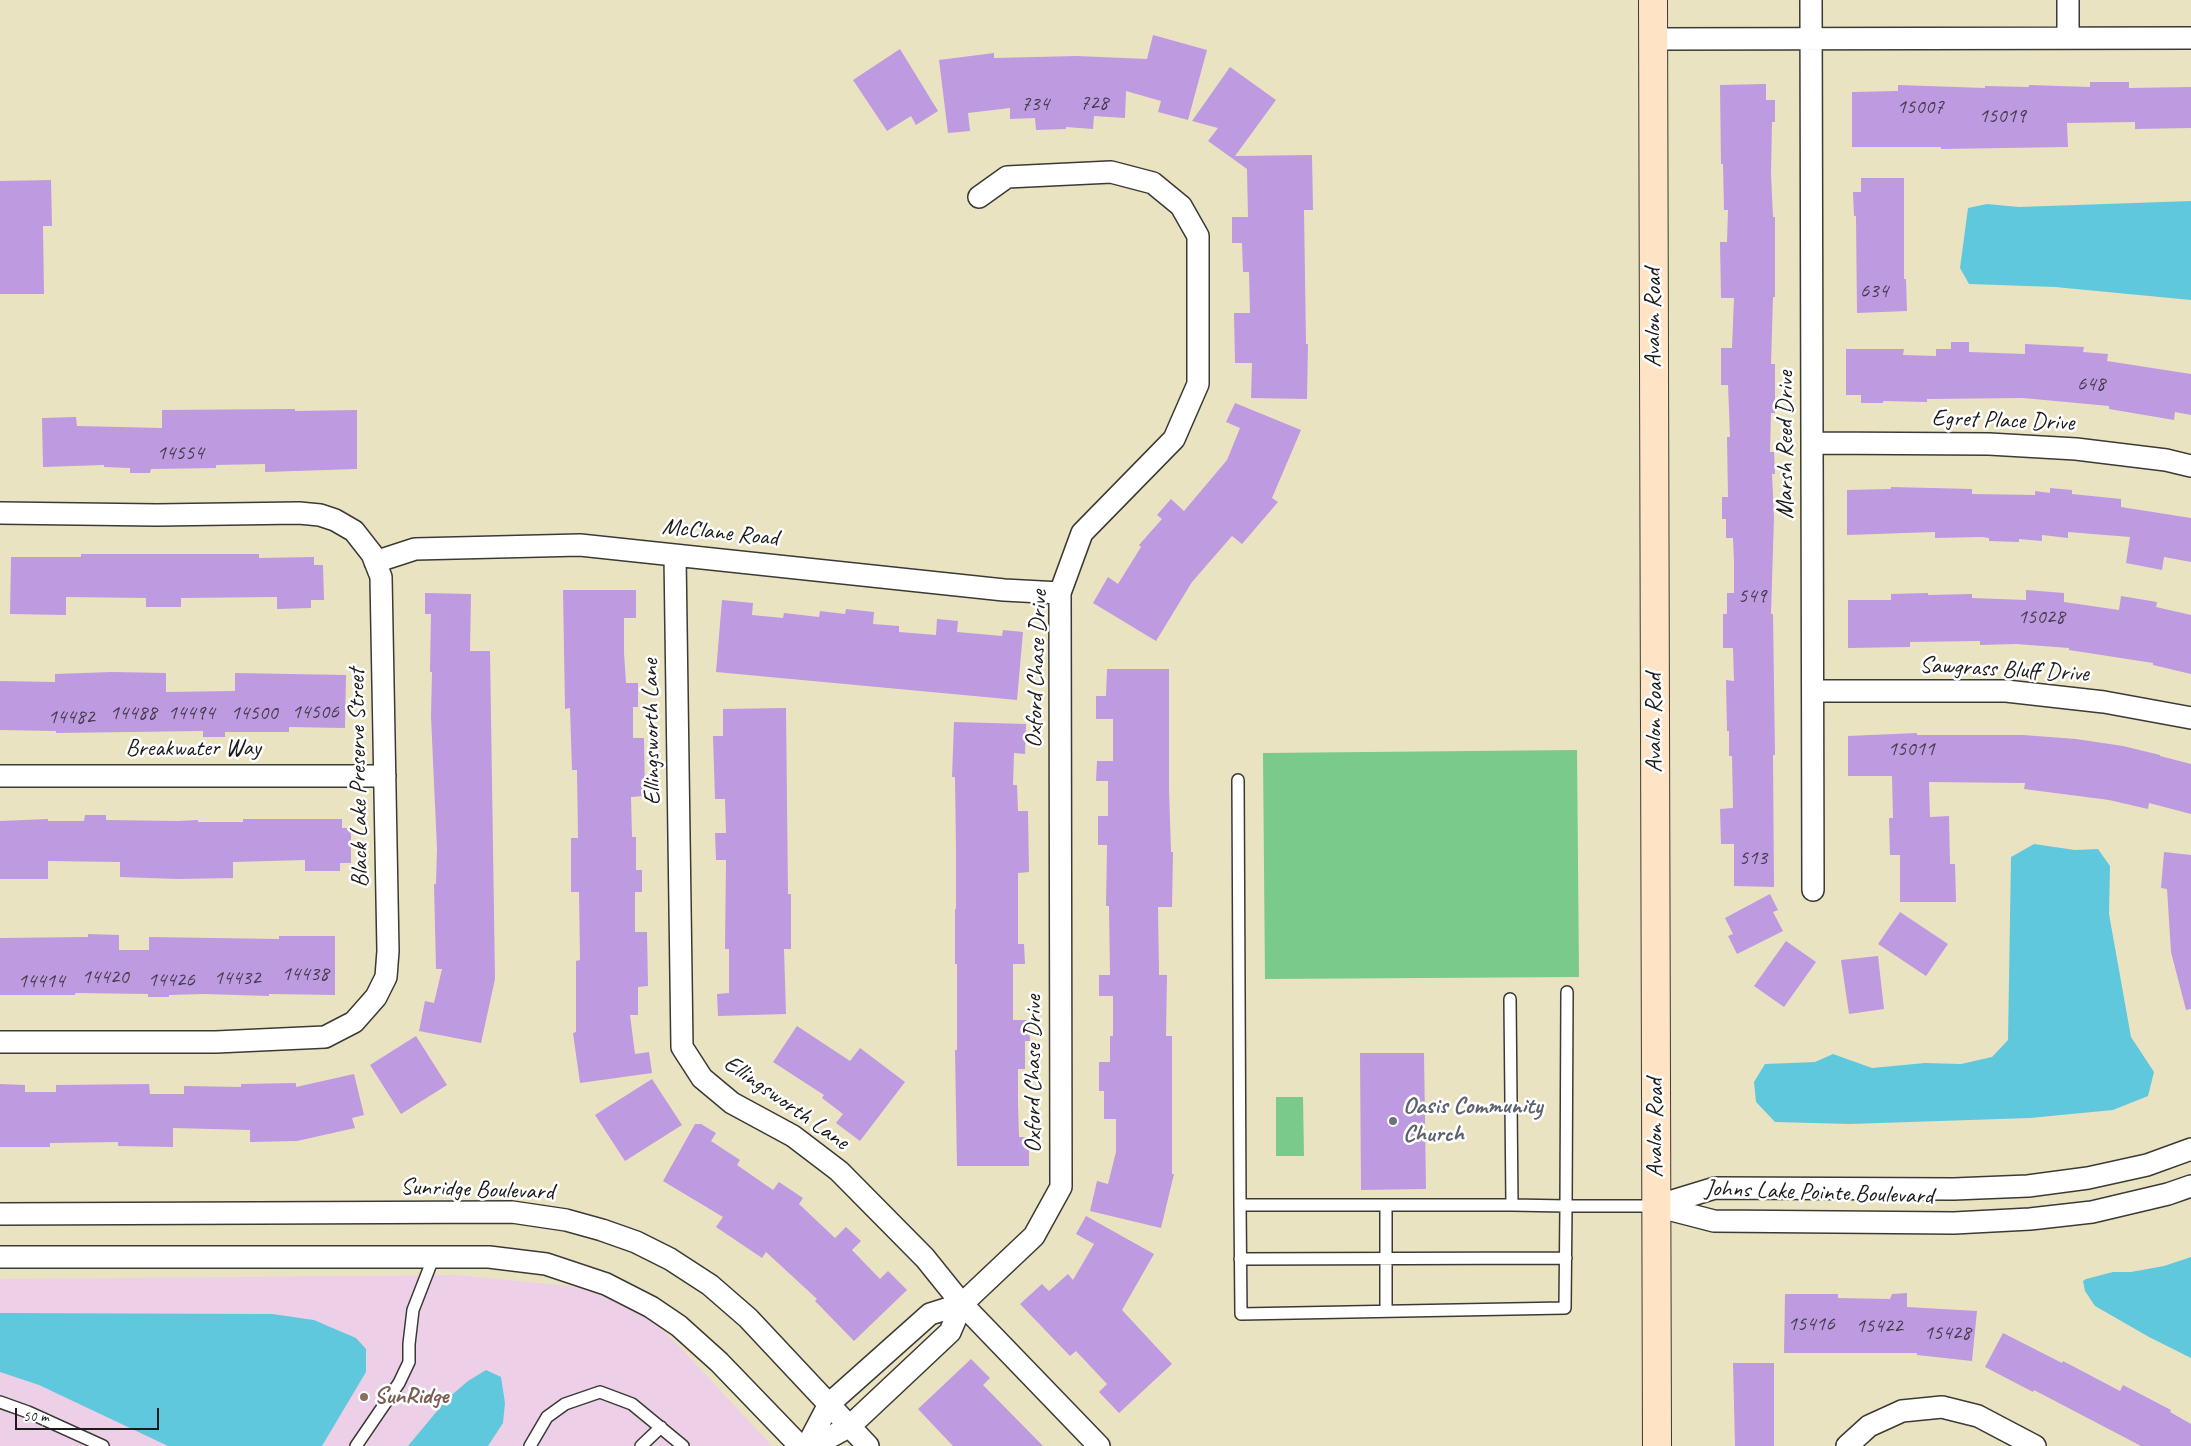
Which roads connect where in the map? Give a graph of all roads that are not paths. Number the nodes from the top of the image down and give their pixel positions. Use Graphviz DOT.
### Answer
graph roads {
  1 [pos="1653,0"];
  2 [pos="1811,0"];
  3 [pos="2068,0"];
  4 [pos="2068,38"];
  5 [pos="2191,38"];
  6 [pos="1653,39"];
  7 [pos="1811,39"];
  8 [pos="979,197"];
  9 [pos="1812,442"];
  10 [pos="2191,466"];
  11 [pos="0,513"];
  12 [pos="675,555"];
  13 [pos="375,562"];
  14 [pos="1060,593"];
  15 [pos="1813,691"];
  16 [pos="2191,718"];
  17 [pos="0,776"];
  18 [pos="385,776"];
  19 [pos="1238,780"];
  20 [pos="1813,890"];
  21 [pos="1567,992"];
  22 [pos="1510,998"];
  23 [pos="0,1042"];
  24 [pos="2191,1149"];
  25 [pos="2191,1186"];
  26 [pos="1954,1189"];
  27 [pos="1240,1205"];
  28 [pos="1386,1205"];
  29 [pos="1512,1205"];
  30 [pos="1566,1206"];
  31 [pos="1656,1206"];
  32 [pos="0,1214"];
  33 [pos="1954,1223"];
  34 [pos="434,1256"];
  35 [pos="0,1257"];
  36 [pos="1386,1258"];
  37 [pos="1566,1258"];
  38 [pos="1240,1259"];
  39 [pos="962,1304"];
  40 [pos="1386,1311"];
  41 [pos="887,1353"];
  42 [pos="907,1373"];
  43 [pos="0,1402"];
  44 [pos="829,1404"];
  45 [pos="850,1426"];
  46 [pos="661,1427"];
  47 [pos="103,1446"];
  48 [pos="356,1446"];
  49 [pos="530,1446"];
  50 [pos="641,1446"];
  51 [pos="683,1446"];
  52 [pos="800,1446"];
  53 [pos="807,1446"];
  54 [pos="814,1446"];
  55 [pos="868,1446"];
  56 [pos="1099,1446"];
  57 [pos="1657,1446"];
  58 [pos="1847,1446"];
  59 [pos="2035,1446"];
  1 -- 6 [label="main road, Avalon Road"];
  2 -- 7 [label="street, Marsh Reed Drive"];
  3 -- 4 [label="street"];
  4 -- 5 [label="street"];
  4 -- 7 [label="street"];
  6 -- 7 [label="street"];
  6 -- 31 [label="main road, Avalon Road"];
  7 -- 9 [label="street, Marsh Reed Drive"];
  8 -- 14 [label="street, Oxford Chase Drive"];
  9 -- 10 [label="street, Egret Place Drive"];
  9 -- 15 [label="street, Marsh Reed Drive"];
  11 -- 13 [label="street, Black Lake Preserve Street"];
  12 -- 13 [label="street, McClane Road"];
  12 -- 14 [label="street, McClane Road"];
  12 -- 39 [label="street, Ellingsworth Lane"];
  13 -- 18 [label="street, Black Lake Preserve Street"];
  14 -- 39 [label="street, Oxford Chase Drive"];
  15 -- 16 [label="street, Sawgrass Bluff Drive"];
  15 -- 20 [label="street, Marsh Reed Drive"];
  17 -- 18 [label="street, Breakwater Way"];
  18 -- 23 [label="street, Black Lake Preserve Street"];
  19 -- 27 [label="lane"];
  21 -- 30 [label="lane"];
  22 -- 29 [label="lane"];
  24 -- 26 [label="street, Johns Lake Pointe Boulevard"];
  25 -- 33 [label="street, Johns Lake Pointe Boulevard"];
  26 -- 31 [label="street, Johns Lake Pointe Boulevard"];
  26 -- 33 [label="street"];
  27 -- 28 [label="lane"];
  27 -- 38 [label="lane"];
  28 -- 29 [label="lane"];
  28 -- 36 [label="lane"];
  29 -- 30 [label="lane"];
  30 -- 31 [label="lane"];
  30 -- 37 [label="lane"];
  31 -- 33 [label="street, Johns Lake Pointe Boulevard"];
  31 -- 57 [label="main road, Avalon Road"];
  32 -- 44 [label="street, Sunridge Boulevard"];
  34 -- 35 [label="street"];
  34 -- 48 [label="lane"];
  34 -- 52 [label="street"];
  36 -- 37 [label="lane"];
  36 -- 38 [label="lane"];
  36 -- 40 [label="lane"];
  37 -- 40 [label="lane"];
  38 -- 40 [label="lane"];
  39 -- 41 [label="street, Oxford Chase Drive"];
  39 -- 42 [label="street, Oxford Chase Drive"];
  39 -- 56 [label="street, Ellingsworth Lane"];
  41 -- 42 [label="street"];
  41 -- 44 [label="street, Oxford Chase Drive"];
  42 -- 45 [label="street, Oxford Chase Drive"];
  43 -- 47 [label="lane"];
  44 -- 45 [label="street, Sunridge Boulevard"];
  44 -- 53 [label="street, Oxford Chase Drive"];
  45 -- 54 [label="street, Oxford Chase Drive"];
  45 -- 55 [label="street, Sunridge Boulevard"];
  46 -- 49 [label="lane"];
  46 -- 50 [label="lane"];
  46 -- 51 [label="lane"];
  58 -- 59 [label="street"];
}
